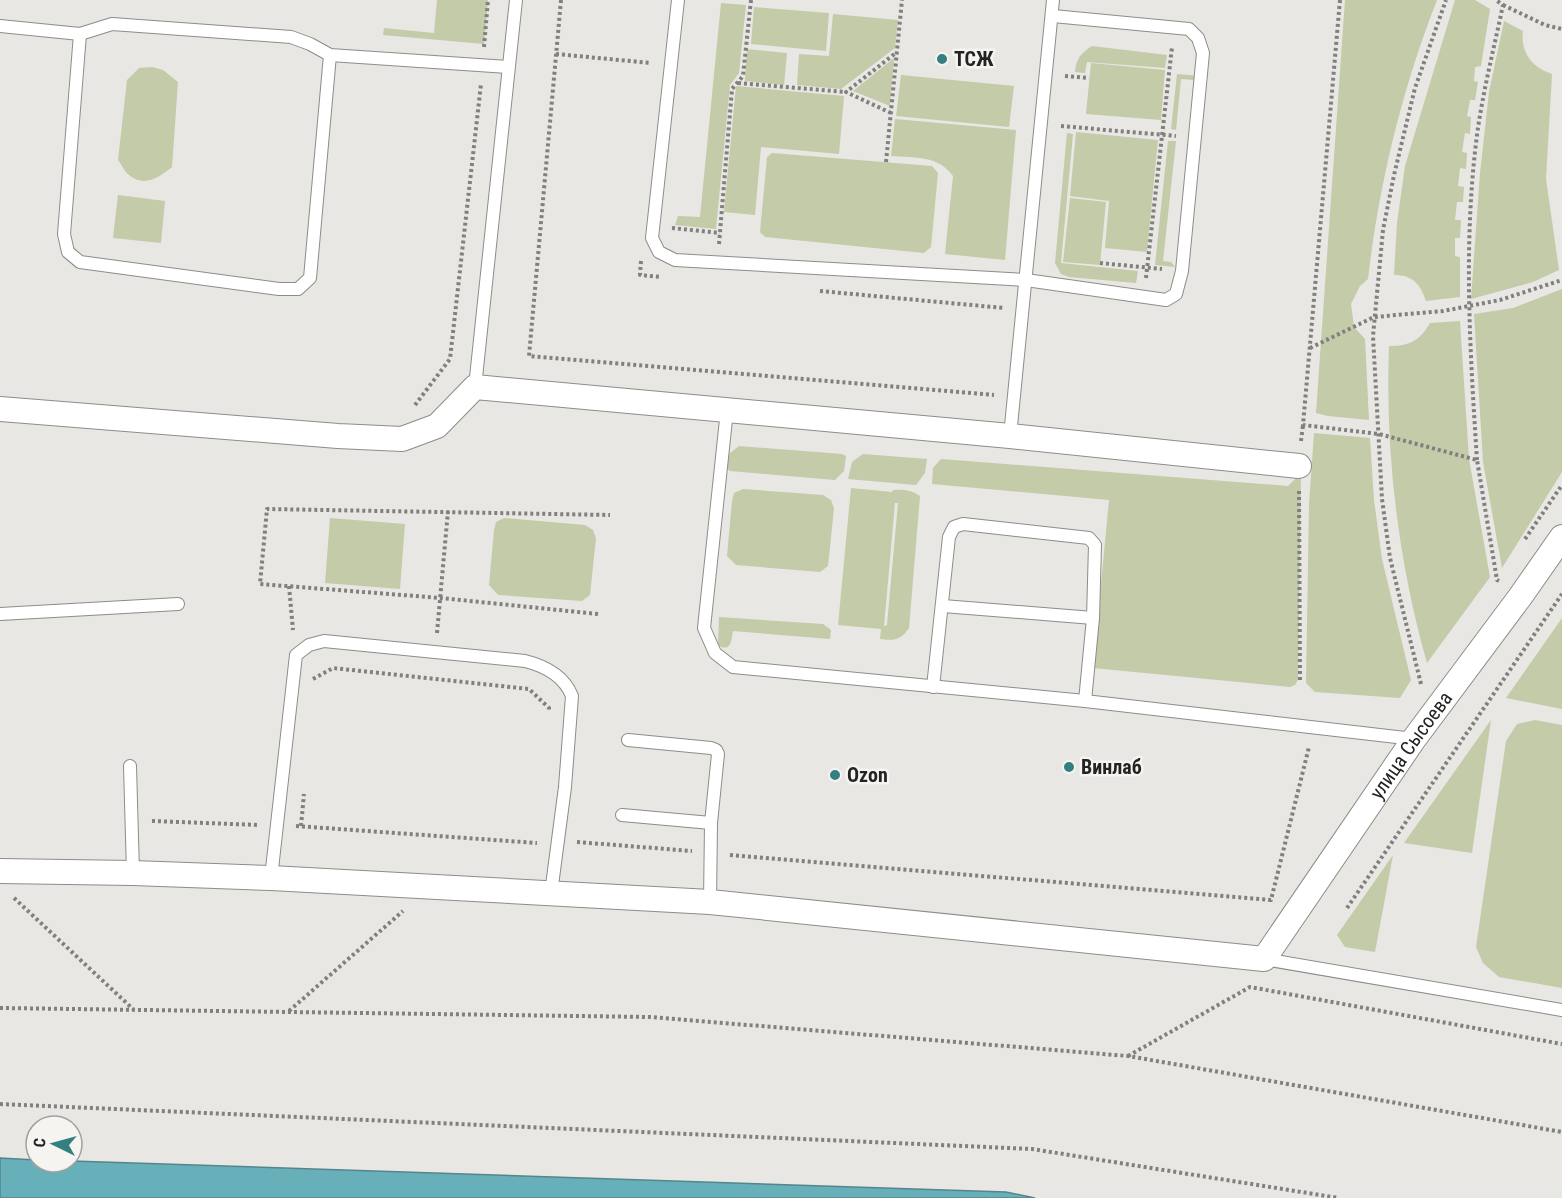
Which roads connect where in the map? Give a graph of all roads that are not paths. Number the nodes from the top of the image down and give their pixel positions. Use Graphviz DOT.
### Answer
graph roads {
  1 [pos="516,0"];
  2 [pos="678,0"];
  3 [pos="1053,0"];
  4 [pos="1053,16"];
  5 [pos="0,27"];
  6 [pos="80,34"];
  7 [pos="330,55"];
  8 [pos="508,67"];
  9 [pos="1026,280"];
  10 [pos="475,387"];
  11 [pos="0,409"];
  12 [pos="727,410"];
  13 [pos="1010,436"];
  14 [pos="1299,466"];
  15 [pos="1562,537"];
  16 [pos="178,604"];
  17 [pos="943,606"];
  18 [pos="0,614"];
  19 [pos="1093,618"];
  20 [pos="933,687"];
  21 [pos="1085,701"];
  22 [pos="1414,739"];
  23 [pos="628,740"];
  24 [pos="130,766"];
  25 [pos="622,815"];
  26 [pos="711,823"];
  27 [pos="133,873"];
  28 [pos="271,878"];
  29 [pos="4,882"];
  30 [pos="550,893"];
  31 [pos="710,902"];
  32 [pos="1264,959"];
  33 [pos="1562,1010"];
  1 -- 8 [label="lane"];
  2 -- 9 [label="lane"];
  3 -- 4 [label="lane"];
  4 -- 9 [label="lane"];
  4 -- 9 [label="lane"];
  5 -- 6 [label="lane"];
  6 -- 7 [label="lane"];
  6 -- 7 [label="lane"];
  7 -- 8 [label="lane"];
  8 -- 10 [label="lane"];
  9 -- 13 [label="lane"];
  10 -- 11 [label="street"];
  10 -- 12 [label="street"];
  12 -- 13 [label="street"];
  12 -- 20 [label="lane"];
  13 -- 14 [label="street"];
  15 -- 22 [label="street, улица Сысоева"];
  16 -- 18 [label="lane"];
  17 -- 19 [label="lane"];
  17 -- 19 [label="lane"];
  17 -- 20 [label="lane"];
  19 -- 21 [label="lane"];
  20 -- 21 [label="lane"];
  21 -- 22 [label="lane"];
  22 -- 32 [label="street, улица Сысоева"];
  23 -- 26 [label="lane"];
  24 -- 27 [label="lane"];
  25 -- 26 [label="lane"];
  26 -- 31 [label="lane"];
  27 -- 28 [label="street"];
  27 -- 29 [label="street"];
  28 -- 30 [label="street"];
  28 -- 30 [label="lane"];
  30 -- 31 [label="street"];
  31 -- 32 [label="street"];
  32 -- 33 [label="lane"];
}
